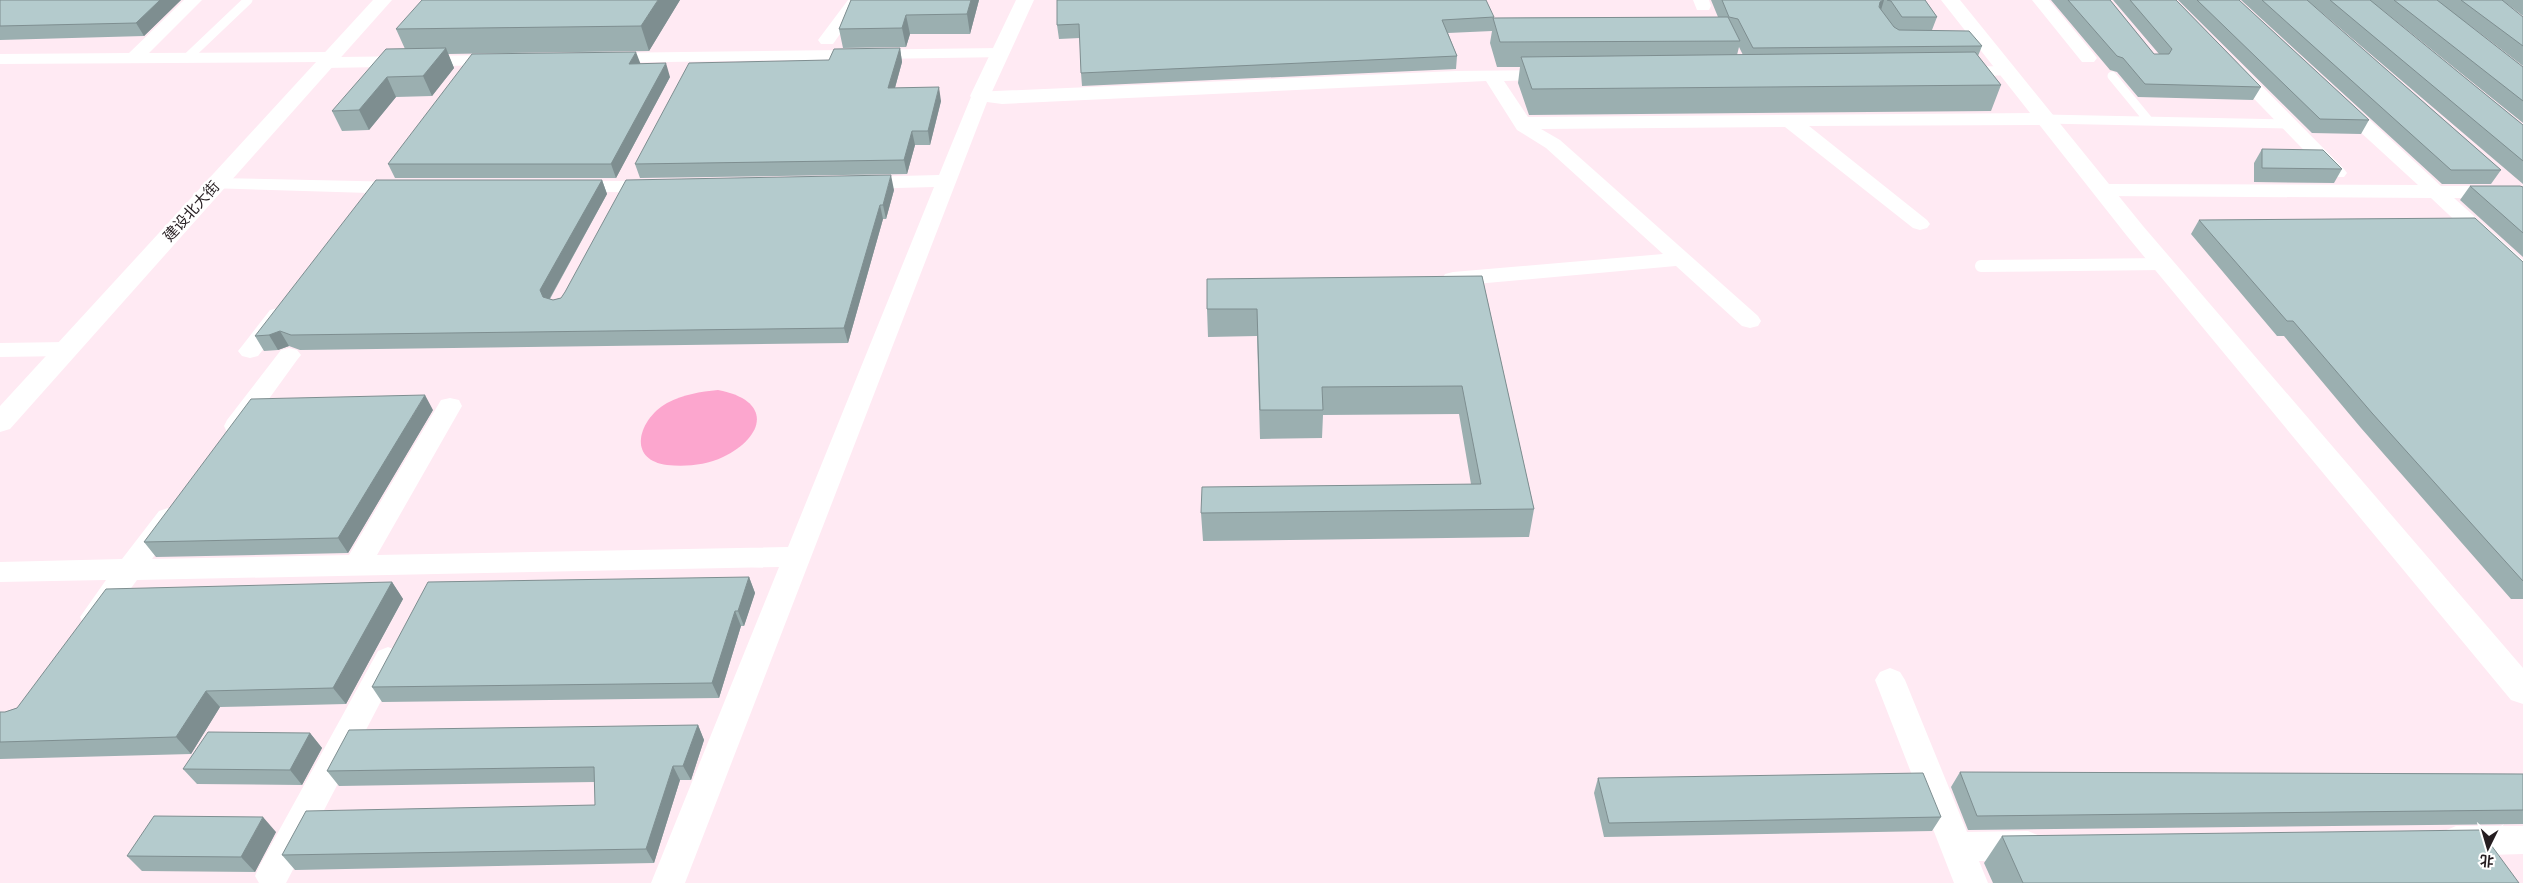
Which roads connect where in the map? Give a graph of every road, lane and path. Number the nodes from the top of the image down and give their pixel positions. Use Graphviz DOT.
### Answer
graph roads {
  1 [pos="194,0"];
  2 [pos="248,0"];
  3 [pos="383,0"];
  4 [pos="856,0"];
  5 [pos="1025,0"];
  6 [pos="1950,0"];
  7 [pos="2040,0"];
  8 [pos="827,40"];
  9 [pos="1000,53"];
  10 [pos="2221,55"];
  11 [pos="134,58"];
  12 [pos="187,58"];
  13 [pos="588,58"];
  14 [pos="2088,58"];
  15 [pos="0,59"];
  16 [pos="520,59"];
  17 [pos="328,60"];
  18 [pos="472,60"];
  19 [pos="2006,71"];
  20 [pos="1938,72"];
  21 [pos="1570,75"];
  22 [pos="1492,76"];
  23 [pos="2112,76"];
  24 [pos="455,83"];
  25 [pos="2329,92"];
  26 [pos="980,96"];
  27 [pos="2045,119"];
  28 [pos="1790,121"];
  29 [pos="2149,121"];
  30 [pos="1522,123"];
  31 [pos="2288,124"];
  32 [pos="392,165"];
  33 [pos="2493,173"];
  34 [pos="946,181"];
  35 [pos="838,183"];
  36 [pos="215,184"];
  37 [pos="672,186"];
  38 [pos="554,187"];
  39 [pos="425,188"];
  40 [pos="2102,190"];
  41 [pos="2355,191"];
  42 [pos="2436,192"];
  43 [pos="2520,194"];
  44 [pos="369,195"];
  45 [pos="1920,224"];
  46 [pos="1681,259"];
  47 [pos="2163,264"];
  48 [pos="1981,266"];
  49 [pos="2523,272"];
  50 [pos="1453,279"];
  51 [pos="292,297"];
  52 [pos="1750,320"];
  53 [pos="66,349"];
  54 [pos="0,350"];
  55 [pos="250,351"];
  56 [pos="289,355"];
  57 [pos="450,406"];
  58 [pos="0,423"];
  59 [pos="224,442"];
  60 [pos="183,498"];
  61 [pos="797,557"];
  62 [pos="438,564"];
  63 [pos="357,565"];
  64 [pos="130,570"];
  65 [pos="0,572"];
  66 [pos="424,590"];
  67 [pos="401,634"];
  68 [pos="78,638"];
  69 [pos="1890,680"];
  70 [pos="2523,691"];
  71 [pos="2523,840"];
  72 [pos="2424,841"];
  73 [pos="2056,846"];
  74 [pos="1957,847"];
  75 [pos="272,876"];
  76 [pos="668,883"];
  77 [pos="1971,883"];
  1 -- 11 [label="street"];
  2 -- 12 [label="lane"];
  3 -- 17 [label="street, 建设北大街"];
  4 -- 8 [label="street"];
  5 -- 9 [label="street"];
  6 -- 19 [label="street"];
  7 -- 14 [label="street"];
  9 -- 13 [label="street"];
  9 -- 26 [label="street"];
  10 -- 31 [label="street"];
  11 -- 12 [label="street"];
  11 -- 15 [label="street"];
  12 -- 17 [label="street"];
  16 -- 18 [label="street"];
  17 -- 18 [label="street"];
  17 -- 36 [label="street, 建设北大街"];
  18 -- 24 [label="street"];
  19 -- 20 [label="street"];
  19 -- 27 [label="street"];
  21 -- 22 [label="street"];
  22 -- 26 [label="street"];
  22 -- 30 [label="street"];
  23 -- 29 [label="lane"];
  25 -- 42 [label="street"];
  26 -- 34 [label="street"];
  27 -- 28 [label="street"];
  27 -- 29 [label="lane"];
  27 -- 40 [label="street"];
  28 -- 30 [label="street"];
  28 -- 45 [label="street"];
  29 -- 31 [label="lane"];
  30 -- 46 [label="street"];
  31 -- 41 [label="street"];
  32 -- 44 [label="street"];
  33 -- 43 [label="street"];
  34 -- 35 [label="street"];
  34 -- 61 [label="street"];
  36 -- 44 [label="street"];
  36 -- 53 [label="street, 建设北大街"];
  37 -- 38 [label="street"];
  39 -- 44 [label="street"];
  40 -- 41 [label="street"];
  40 -- 47 [label="street"];
  41 -- 42 [label="street"];
  42 -- 43 [label="street"];
  42 -- 49 [label="street"];
  46 -- 50 [label="street"];
  46 -- 52 [label="street"];
  47 -- 48 [label="lane"];
  47 -- 70 [label="street"];
  51 -- 55 [label="street"];
  53 -- 54 [label="street"];
  53 -- 58 [label="street, 建设北大街"];
  56 -- 59 [label="street"];
  57 -- 63 [label="street"];
  60 -- 64 [label="street"];
  61 -- 62 [label="street"];
  61 -- 76 [label="street"];
  62 -- 63 [label="street"];
  62 -- 66 [label="street"];
  63 -- 64 [label="street"];
  64 -- 65 [label="street"];
  64 -- 68 [label="street"];
  67 -- 75 [label="street"];
  69 -- 74 [label="street"];
  71 -- 72 [label="street"];
  73 -- 74 [label="street"];
  74 -- 77 [label="street"];
}
